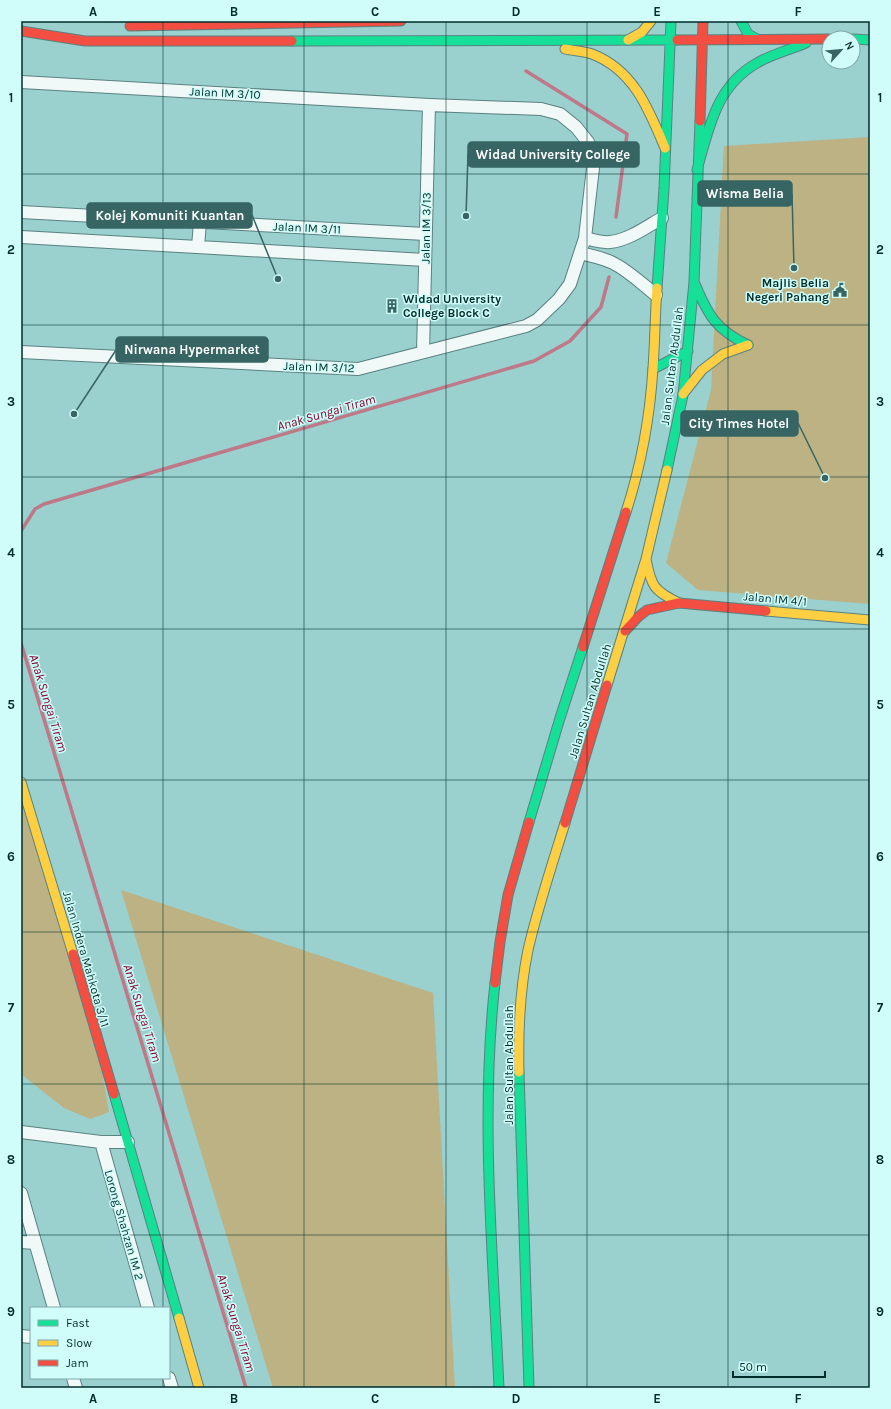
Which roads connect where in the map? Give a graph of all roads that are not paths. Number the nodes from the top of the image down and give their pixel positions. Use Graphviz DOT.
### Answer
graph roads {
  1 [pos="401,21"];
  2 [pos="650,21"];
  3 [pos="671,21"];
  4 [pos="703,21"];
  5 [pos="741,21"];
  6 [pos="122,26"];
  7 [pos="21,27"];
  8 [pos="59,27"];
  9 [pos="21,31"];
  10 [pos="756,39"];
  11 [pos="819,39"];
  12 [pos="628,40"];
  13 [pos="670,40"];
  14 [pos="702,40"];
  15 [pos="521,41"];
  16 [pos="21,82"];
  17 [pos="429,105"];
  18 [pos="665,148"];
  19 [pos="697,170"];
  20 [pos="21,212"];
  21 [pos="662,218"];
  22 [pos="200,222"];
  23 [pos="426,234"];
  24 [pos="21,237"];
  25 [pos="585,238"];
  26 [pos="198,247"];
  27 [pos="580,254"];
  28 [pos="425,260"];
  29 [pos="694,282"];
  30 [pos="656,296"];
  31 [pos="688,351"];
  32 [pos="21,352"];
  33 [pos="423,352"];
  34 [pos="653,369"];
  35 [pos="683,395"];
  36 [pos="646,559"];
  37 [pos="679,603"];
  38 [pos="870,620"];
  39 [pos="624,633"];
  40 [pos="21,782"];
  41 [pos="21,1132"];
  42 [pos="101,1142"];
  43 [pos="128,1142"];
  44 [pos="21,1193"];
  45 [pos="21,1242"];
  46 [pos="35,1243"];
  47 [pos="54,1307"];
  48 [pos="148,1307"];
  49 [pos="199,1388"];
  50 [pos="499,1388"];
  51 [pos="529,1388"];
  1 -- 6 [label="main road"];
  2 -- 12 [label="main road"];
  3 -- 13 [label="main road, Jalan Sultan Abdullah"];
  4 -- 14 [label="main road, Jalan Sultan Abdullah"];
  5 -- 10 [label="main road"];
  7 -- 8 [label="main road"];
  9 -- 15 [label="main road"];
  10 -- 11 [label="main road"];
  10 -- 14 [label="main road"];
  11 -- 19 [label="main road"];
  12 -- 13 [label="main road"];
  12 -- 15 [label="main road"];
  13 -- 14 [label="main road"];
  13 -- 18 [label="main road, Jalan Sultan Abdullah"];
  14 -- 19 [label="main road, Jalan Sultan Abdullah"];
  15 -- 18 [label="main road"];
  16 -- 17 [label="street, Jalan IM 3/10"];
  17 -- 23 [label="street, Jalan IM 3/13"];
  17 -- 25 [label="street, Jalan IM 3/10"];
  18 -- 21 [label="main road, Jalan Sultan Abdullah"];
  19 -- 29 [label="main road, Jalan Sultan Abdullah"];
  20 -- 22 [label="street, Jalan IM 3/11"];
  21 -- 25 [label="street"];
  21 -- 30 [label="main road, Jalan Sultan Abdullah"];
  22 -- 23 [label="street, Jalan IM 3/11"];
  22 -- 26 [label="street"];
  23 -- 28 [label="street, Jalan IM 3/13"];
  24 -- 26 [label="street"];
  25 -- 27 [label="street, Jalan IM 3/12"];
  26 -- 28 [label="street"];
  27 -- 30 [label="street"];
  27 -- 33 [label="street, Jalan IM 3/12"];
  28 -- 33 [label="street, Jalan IM 3/13"];
  29 -- 31 [label="main road, Jalan Sultan Abdullah"];
  29 -- 35 [label="main road"];
  30 -- 34 [label="main road, Jalan Sultan Abdullah"];
  31 -- 34 [label="main road"];
  31 -- 35 [label="main road, Jalan Sultan Abdullah"];
  32 -- 33 [label="street, Jalan IM 3/12"];
  34 -- 50 [label="main road, Jalan Sultan Abdullah"];
  35 -- 36 [label="main road, Jalan Sultan Abdullah"];
  36 -- 37 [label="main road, Jalan IM 4/1"];
  36 -- 39 [label="main road, Jalan Sultan Abdullah"];
  37 -- 38 [label="main road, Jalan IM 4/1"];
  37 -- 39 [label="main road, Jalan IM 4/1"];
  39 -- 51 [label="main road, Jalan Sultan Abdullah"];
  40 -- 43 [label="main road, Jalan Indera Mahkota 3/11"];
  41 -- 42 [label="street"];
  42 -- 43 [label="street"];
  42 -- 48 [label="street, Lorong Shahzan IM 2"];
  43 -- 49 [label="main road, Jalan Indera Mahkota 3/11"];
  44 -- 46 [label="street"];
  45 -- 46 [label="street"];
  46 -- 47 [label="street"];
}
